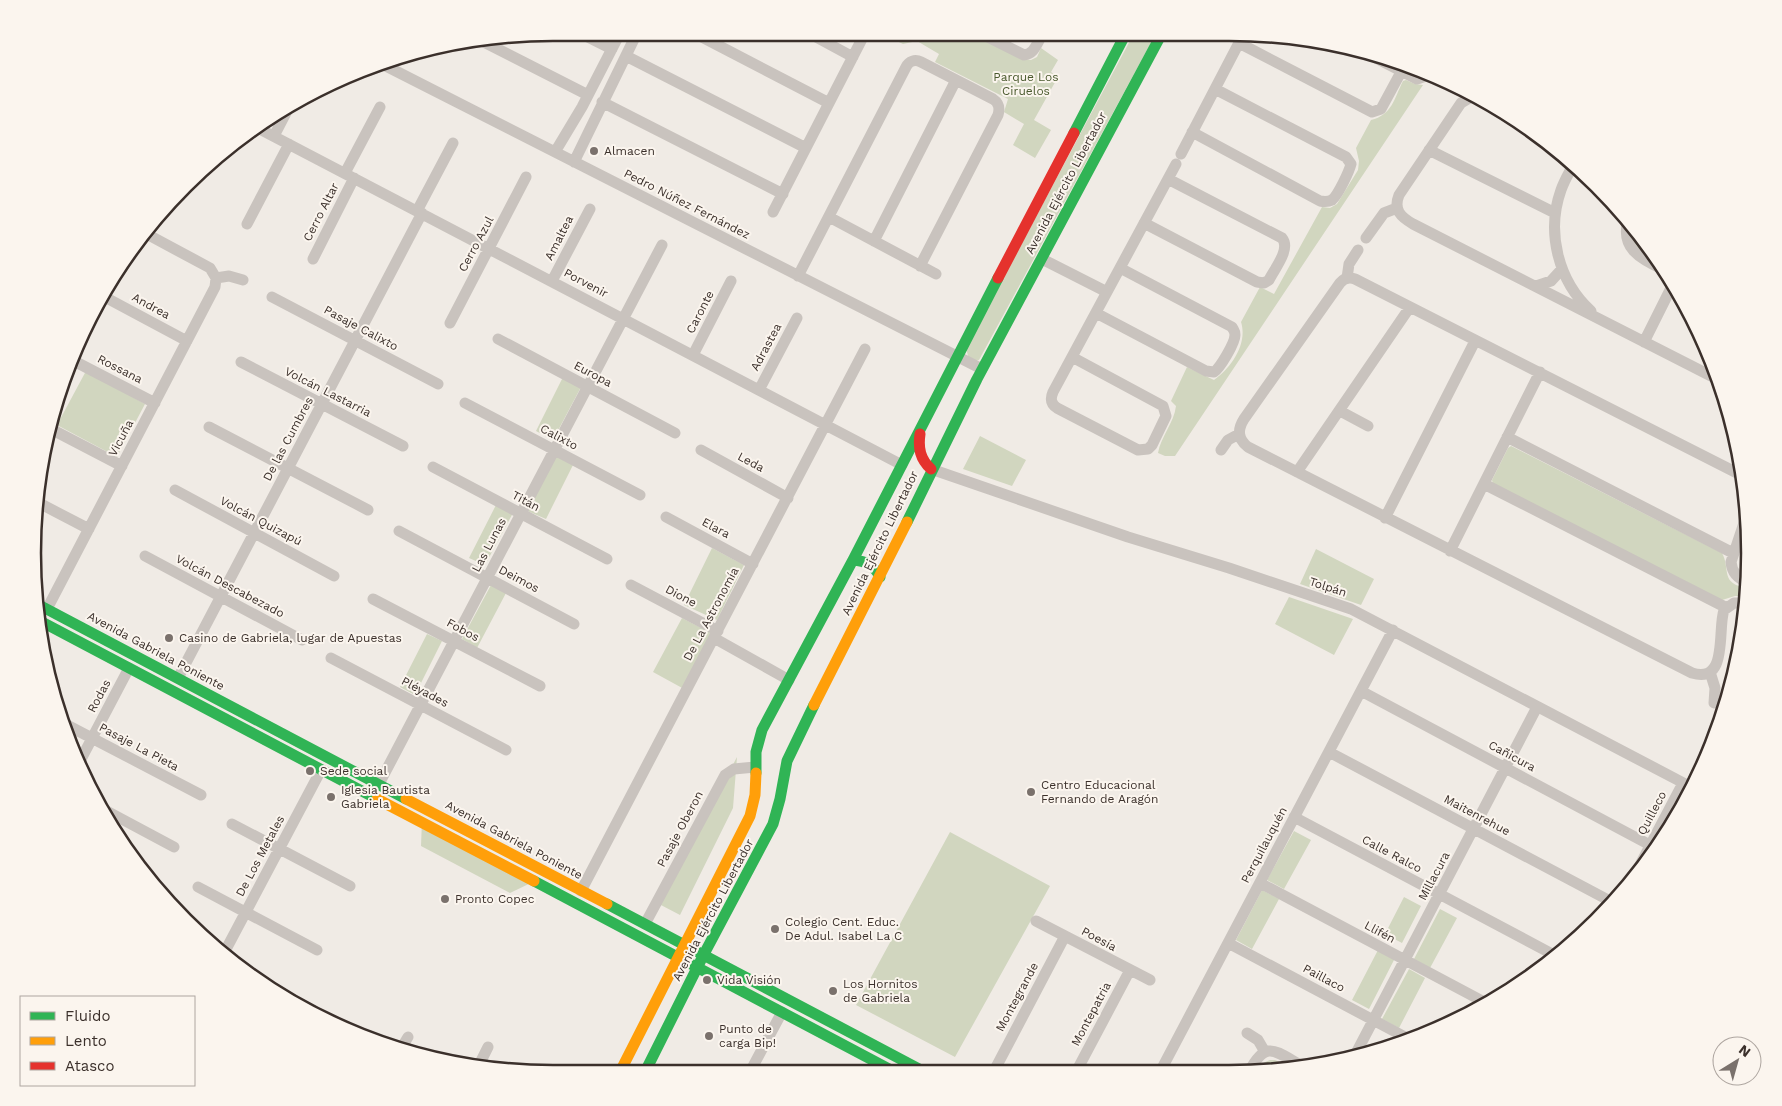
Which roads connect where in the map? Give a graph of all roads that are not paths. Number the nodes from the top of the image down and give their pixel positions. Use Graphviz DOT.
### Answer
graph roads {
  1 [pos="596,41"];
  2 [pos="616,41"];
  3 [pos="634,41"];
  4 [pos="710,41"];
  5 [pos="823,41"];
  6 [pos="861,41"];
  7 [pos="996,41"];
  8 [pos="1039,41"];
  9 [pos="1122,41"];
  10 [pos="1158,41"];
  11 [pos="1240,41"];
  12 [pos="1244,41"];
  13 [pos="492,45"];
  14 [pos="612,49"];
  15 [pos="626,56"];
  16 [pos="853,57"];
  17 [pos="390,68"];
  18 [pos="1396,69"];
  19 [pos="1401,72"];
  20 [pos="1420,78"];
  21 [pos="956,80"];
  22 [pos="1215,88"];
  23 [pos="588,95"];
  24 [pos="1465,100"];
  25 [pos="602,102"];
  26 [pos="830,103"];
  27 [pos="380,107"];
  28 [pos="283,119"];
  29 [pos="264,131"];
  30 [pos="1192,132"];
  31 [pos="274,136"];
  32 [pos="453,143"];
  33 [pos="289,144"];
  34 [pos="806,148"];
  35 [pos="1430,150"];
  36 [pos="555,152"];
  37 [pos="574,162"];
  38 [pos="1570,171"];
  39 [pos="350,175"];
  40 [pos="526,177"];
  41 [pos="1168,179"];
  42 [pos="783,194"];
  43 [pos="590,208"];
  44 [pos="1397,208"];
  45 [pos="420,212"];
  46 [pos="773,212"];
  47 [pos="1555,213"];
  48 [pos="829,217"];
  49 [pos="1144,223"];
  50 [pos="247,224"];
  51 [pos="1627,232"];
  52 [pos="151,236"];
  53 [pos="1366,238"];
  54 [pos="874,242"];
  55 [pos="662,246"];
  56 [pos="489,248"];
  57 [pos="1358,250"];
  58 [pos="313,258"];
  59 [pos="1042,259"];
  60 [pos="1651,264"];
  61 [pos="920,266"];
  62 [pos="1120,268"];
  63 [pos="1562,269"];
  64 [pos="936,274"];
  65 [pos="798,276"];
  66 [pos="216,278"];
  67 [pos="1347,278"];
  68 [pos="243,280"];
  69 [pos="552,281"];
  70 [pos="731,281"];
  71 [pos="1536,286"];
  72 [pos="1107,292"];
  73 [pos="1669,292"];
  74 [pos="272,297"];
  75 [pos="109,299"];
  76 [pos="1410,307"];
  77 [pos="1096,313"];
  78 [pos="797,318"];
  79 [pos="623,319"];
  80 [pos="1600,319"];
  81 [pos="450,323"];
  82 [pos="498,339"];
  83 [pos="1475,340"];
  84 [pos="187,341"];
  85 [pos="355,341"];
  86 [pos="1644,342"];
  87 [pos="865,349"];
  88 [pos="693,355"];
  89 [pos="957,357"];
  90 [pos="1072,357"];
  91 [pos="241,362"];
  92 [pos="78,363"];
  93 [pos="982,369"];
  94 [pos="1540,372"];
  95 [pos="1709,375"];
  96 [pos="438,384"];
  97 [pos="588,386"];
  98 [pos="759,390"];
  99 [pos="155,403"];
  100 [pos="465,403"];
  101 [pos="322,404"];
  102 [pos="1340,411"];
  103 [pos="826,425"];
  104 [pos="1368,426"];
  105 [pos="209,427"];
  106 [pos="920,429"];
  107 [pos="56,432"];
  108 [pos="675,433"];
  109 [pos="1239,434"];
  110 [pos="1508,437"];
  111 [pos="403,446"];
  112 [pos="554,450"];
  113 [pos="701,450"];
  114 [pos="1221,450"];
  115 [pos="902,465"];
  116 [pos="122,466"];
  117 [pos="433,467"];
  118 [pos="288,468"];
  119 [pos="931,469"];
  120 [pos="1734,471"];
  121 [pos="1297,472"];
  122 [pos="1484,484"];
  123 [pos="175,490"];
  124 [pos="640,495"];
  125 [pos="788,498"];
  126 [pos="44,505"];
  127 [pos="368,510"];
  128 [pos="521,514"];
  129 [pos="666,517"];
  130 [pos="1385,518"];
  131 [pos="89,529"];
  132 [pos="400,532"];
  133 [pos="1740,532"];
  134 [pos="254,533"];
  135 [pos="1450,551"];
  136 [pos="1733,553"];
  137 [pos="145,556"];
  138 [pos="607,559"];
  139 [pos="853,560"];
  140 [pos="753,564"];
  141 [pos="334,576"];
  142 [pos="488,578"];
  143 [pos="880,578"];
  144 [pos="1740,578"];
  145 [pos="631,585"];
  146 [pos="221,597"];
  147 [pos="373,598"];
  148 [pos="1738,603"];
  149 [pos="44,605"];
  150 [pos="1726,607"];
  151 [pos="45,608"];
  152 [pos="47,624"];
  153 [pos="574,624"];
  154 [pos="1393,630"];
  155 [pos="716,635"];
  156 [pos="302,640"];
  157 [pos="454,641"];
  158 [pos="331,658"];
  159 [pos="129,668"];
  160 [pos="1710,672"];
  161 [pos="178,678"];
  162 [pos="789,680"];
  163 [pos="540,686"];
  164 [pos="1361,691"];
  165 [pos="1714,703"];
  166 [pos="421,705"];
  167 [pos="1537,706"];
  168 [pos="72,728"];
  169 [pos="92,738"];
  170 [pos="506,750"];
  171 [pos="1329,752"];
  172 [pos="83,755"];
  173 [pos="755,767"];
  174 [pos="1505,768"];
  175 [pos="321,770"];
  176 [pos="379,784"];
  177 [pos="1685,784"];
  178 [pos="201,795"];
  179 [pos="114,815"];
  180 [pos="1294,817"];
  181 [pos="232,824"];
  182 [pos="1474,829"];
  183 [pos="1650,845"];
  184 [pos="174,847"];
  185 [pos="279,849"];
  186 [pos="1260,883"];
  187 [pos="350,886"];
  188 [pos="198,887"];
  189 [pos="581,891"];
  190 [pos="1439,894"];
  191 [pos="1606,899"];
  192 [pos="246,912"];
  193 [pos="1036,921"];
  194 [pos="645,924"];
  195 [pos="1065,936"];
  196 [pos="1228,943"];
  197 [pos="684,945"];
  198 [pos="227,947"];
  199 [pos="317,950"];
  200 [pos="1549,952"];
  201 [pos="703,956"];
  202 [pos="679,958"];
  203 [pos="1405,960"];
  204 [pos="697,968"];
  205 [pos="1130,970"];
  206 [pos="1150,980"];
  207 [pos="1479,999"];
  208 [pos="782,1012"];
  209 [pos="1374,1020"];
  210 [pos="1247,1033"];
  211 [pos="1401,1035"];
  212 [pos="488,1047"];
  213 [pos="1359,1047"];
  214 [pos="1265,1052"];
  215 [pos="482,1059"];
  216 [pos="1291,1061"];
  217 [pos="1253,1064"];
  218 [pos="624,1065"];
  219 [pos="648,1065"];
  220 [pos="755,1065"];
  221 [pos="882,1065"];
  222 [pos="912,1065"];
  223 [pos="997,1065"];
  224 [pos="1080,1065"];
  225 [pos="1164,1065"];
  1 -- 14 [label="street"];
  2 -- 14 [label="street"];
  3 -- 15 [label="street"];
  4 -- 26 [label="street"];
  5 -- 16 [label="street"];
  6 -- 16 [label="street"];
  7 -- 8 [label="street"];
  9 -- 89 [label="main road, Avenida Ejército Libertador"];
  10 -- 59 [label="main road, Avenida Ejército Libertador"];
  11 -- 22 [label="street"];
  12 -- 19 [label="street"];
  13 -- 23 [label="street"];
  14 -- 23 [label="street"];
  15 -- 25 [label="street"];
  15 -- 34 [label="street"];
  16 -- 26 [label="street"];
  17 -- 36 [label="street, Pedro Núñez Fernández"];
  18 -- 19 [label="street"];
  19 -- 20 [label="street"];
  21 -- 48 [label="street"];
  21 -- 54 [label="street"];
  21 -- 61 [label="street"];
  22 -- 30 [label="street"];
  22 -- 30 [label="street"];
  23 -- 36 [label="street"];
  24 -- 35 [label="street"];
  25 -- 37 [label="street"];
  25 -- 42 [label="street"];
  26 -- 34 [label="street"];
  27 -- 39 [label="street, Cerro Altar"];
  28 -- 31 [label="street"];
  29 -- 31 [label="street, Porvenir"];
  30 -- 41 [label="street"];
  31 -- 33 [label="street, Porvenir"];
  32 -- 45 [label="street, De las Cumbres"];
  33 -- 39 [label="street, Porvenir"];
  33 -- 50 [label="street"];
  34 -- 42 [label="street"];
  35 -- 44 [label="street"];
  35 -- 47 [label="street"];
  36 -- 37 [label="street, Pedro Núñez Fernández"];
  37 -- 65 [label="street, Pedro Núñez Fernández"];
  38 -- 47 [label="street"];
  39 -- 45 [label="street, Porvenir"];
  39 -- 58 [label="street, Cerro Altar"];
  40 -- 56 [label="street, Cerro Azul"];
  41 -- 49 [label="street"];
  41 -- 49 [label="street"];
  42 -- 46 [label="street"];
  43 -- 69 [label="street, Amaltea"];
  44 -- 53 [label="street"];
  44 -- 71 [label="street"];
  45 -- 56 [label="street, Porvenir"];
  45 -- 85 [label="street, De las Cumbres"];
  47 -- 63 [label="street"];
  48 -- 54 [label="street"];
  48 -- 65 [label="street"];
  49 -- 62 [label="street"];
  51 -- 60 [label="street"];
  52 -- 66 [label="street"];
  54 -- 61 [label="street"];
  55 -- 79 [label="street, Las Lunas"];
  56 -- 69 [label="street, Porvenir"];
  56 -- 81 [label="street, Cerro Azul"];
  57 -- 67 [label="street"];
  59 -- 72 [label="street"];
  59 -- 93 [label="main road, Avenida Ejército Libertador"];
  61 -- 64 [label="street"];
  62 -- 72 [label="street"];
  62 -- 77 [label="street"];
  63 -- 71 [label="street"];
  63 -- 80 [label="street"];
  65 -- 89 [label="street, Pedro Núñez Fernández"];
  66 -- 68 [label="street"];
  66 -- 84 [label="street, Vicuña"];
  67 -- 76 [label="street"];
  67 -- 109 [label="street"];
  69 -- 79 [label="street, Porvenir"];
  70 -- 88 [label="street, Caronte"];
  71 -- 80 [label="street"];
  72 -- 77 [label="street"];
  73 -- 86 [label="street"];
  74 -- 85 [label="street, Pasaje Calixto"];
  75 -- 84 [label="street, Andrea"];
  76 -- 83 [label="street"];
  76 -- 102 [label="street"];
  77 -- 90 [label="street"];
  78 -- 98 [label="street, Adrastea"];
  79 -- 88 [label="street, Porvenir"];
  79 -- 97 [label="street, Las Lunas"];
  80 -- 86 [label="street"];
  82 -- 97 [label="street, Europa"];
  83 -- 94 [label="street"];
  83 -- 130 [label="street"];
  84 -- 99 [label="street, Vicuña"];
  85 -- 96 [label="street, Pasaje Calixto"];
  85 -- 101 [label="street, De las Cumbres"];
  86 -- 95 [label="street"];
  87 -- 103 [label="street, De La Astronomía"];
  88 -- 98 [label="street, Porvenir"];
  89 -- 93 [label="street, Pedro Núñez Fernández"];
  89 -- 106 [label="main road, Avenida Ejército Libertador"];
  90 -- 90 [label="street"];
  91 -- 101 [label="street, Volcán Lastarria"];
  92 -- 99 [label="street, Rossana"];
  93 -- 119 [label="main road, Avenida Ejército Libertador"];
  94 -- 110 [label="street"];
  94 -- 120 [label="street"];
  97 -- 108 [label="street, Europa"];
  97 -- 112 [label="street, Las Lunas"];
  98 -- 103 [label="street, Porvenir"];
  99 -- 116 [label="street, Vicuña"];
  100 -- 112 [label="street, Calixto"];
  101 -- 111 [label="street, Volcán Lastarria"];
  101 -- 118 [label="street, De las Cumbres"];
  102 -- 104 [label="street"];
  102 -- 121 [label="street"];
  103 -- 115 [label="street, Porvenir"];
  103 -- 125 [label="street, De La Astronomía"];
  105 -- 118 [label="street"];
  106 -- 115 [label="main road, Avenida Ejército Libertador"];
  106 -- 119 [label="main road"];
  107 -- 116 [label="street"];
  109 -- 114 [label="street"];
  109 -- 121 [label="street"];
  110 -- 122 [label="street"];
  110 -- 136 [label="street"];
  112 -- 124 [label="street, Calixto"];
  112 -- 128 [label="street, Las Lunas"];
  113 -- 125 [label="street, Leda"];
  115 -- 139 [label="main road, Avenida Ejército Libertador"];
  116 -- 131 [label="street, Vicuña"];
  117 -- 128 [label="street, Titán"];
  118 -- 127 [label="street"];
  118 -- 134 [label="street, De las Cumbres"];
  119 -- 143 [label="main road, Avenida Ejército Libertador"];
  119 -- 154 [label="street, Tolpán"];
  121 -- 130 [label="street"];
  122 -- 135 [label="street"];
  122 -- 150 [label="street"];
  123 -- 134 [label="street, Volcán Quizapú"];
  125 -- 140 [label="street, De La Astronomía"];
  126 -- 131 [label="street"];
  128 -- 138 [label="street, Titán"];
  128 -- 142 [label="street, Las Lunas"];
  129 -- 140 [label="street, Elara"];
  130 -- 135 [label="street"];
  131 -- 149 [label="street, Vicuña"];
  132 -- 142 [label="street, Deimos"];
  133 -- 136 [label="street"];
  134 -- 141 [label="street, Volcán Quizapú"];
  134 -- 146 [label="street, De las Cumbres"];
  135 -- 160 [label="street"];
  136 -- 144 [label="street"];
  137 -- 146 [label="street, Volcán Descabezado"];
  139 -- 143 [label="main road"];
  139 -- 162 [label="main road, Avenida Ejército Libertador"];
  140 -- 155 [label="street, De La Astronomía"];
  142 -- 153 [label="street, Deimos"];
  142 -- 157 [label="street, Las Lunas"];
  143 -- 201 [label="main road, Avenida Ejército Libertador"];
  145 -- 155 [label="street, Dione"];
  146 -- 156 [label="street, Volcán Descabezado"];
  146 -- 161 [label="street, De las Cumbres"];
  147 -- 157 [label="street, Fobos"];
  148 -- 150 [label="street"];
  150 -- 160 [label="street"];
  151 -- 161 [label="main road, Avenida Gabriela Poniente"];
  152 -- 159 [label="main road"];
  154 -- 164 [label="street, Perquilauquén"];
  154 -- 167 [label="street, Tolpán"];
  155 -- 162 [label="street, Dione"];
  155 -- 189 [label="street, De La Astronomía"];
  157 -- 163 [label="street, Fobos"];
  157 -- 166 [label="street, Las Lunas"];
  158 -- 166 [label="street, Pléyades"];
  159 -- 169 [label="street, Rodas"];
  159 -- 175 [label="main road"];
  160 -- 165 [label="street"];
  161 -- 176 [label="main road, Avenida Gabriela Poniente"];
  162 -- 173 [label="main road, Avenida Ejército Libertador"];
  164 -- 171 [label="street, Perquilauquén"];
  164 -- 174 [label="street, Cañicura"];
  166 -- 170 [label="street, Pléyades"];
  166 -- 176 [label="street, Las Lunas"];
  167 -- 174 [label="street, Millacura"];
  167 -- 177 [label="street, Tolpán"];
  168 -- 169 [label="street, Pasaje La Pieta"];
  169 -- 172 [label="street, Rodas"];
  169 -- 178 [label="street, Pasaje La Pieta"];
  171 -- 180 [label="street, Perquilauquén"];
  171 -- 182 [label="street, Maitenrehue"];
  173 -- 194 [label="street, Pasaje Oberon"];
  173 -- 197 [label="main road, Avenida Ejército Libertador"];
  174 -- 182 [label="street, Millacura"];
  174 -- 183 [label="street, Cañicura"];
  175 -- 185 [label="street, De Los Metales"];
  175 -- 202 [label="main road"];
  176 -- 189 [label="main road, Avenida Gabriela Poniente"];
  179 -- 184 [label="street"];
  180 -- 186 [label="street, Perquilauquén"];
  180 -- 190 [label="street, Calle Ralco"];
  181 -- 185 [label="street"];
  182 -- 190 [label="street, Millacura"];
  182 -- 191 [label="street, Maitenrehue"];
  185 -- 187 [label="street"];
  185 -- 192 [label="street, De Los Metales"];
  186 -- 196 [label="street, Perquilauquén"];
  186 -- 203 [label="street, Llifén"];
  188 -- 192 [label="street"];
  189 -- 194 [label="main road, Avenida Gabriela Poniente"];
  190 -- 200 [label="street, Calle Ralco"];
  190 -- 203 [label="street, Millacura"];
  192 -- 198 [label="street, De Los Metales"];
  192 -- 199 [label="street"];
  193 -- 195 [label="street, Poesía"];
  194 -- 197 [label="main road, Avenida Gabriela Poniente"];
  195 -- 205 [label="street, Poesía"];
  195 -- 223 [label="street, Montegrande"];
  196 -- 209 [label="street, Paillaco"];
  196 -- 225 [label="street, Perquilauquén"];
  197 -- 201 [label="main road, Avenida Gabriela Poniente"];
  197 -- 202 [label="main road, Avenida Ejército Libertador"];
  201 -- 204 [label="main road, Avenida Ejército Libertador"];
  201 -- 222 [label="main road, Avenida Gabriela Poniente"];
  202 -- 204 [label="main road"];
  202 -- 218 [label="main road, Avenida Ejército Libertador"];
  203 -- 207 [label="street, Llifén"];
  203 -- 209 [label="street, Millacura"];
  204 -- 208 [label="main road"];
  204 -- 219 [label="main road, Avenida Ejército Libertador"];
  205 -- 206 [label="street, Poesía"];
  205 -- 224 [label="street, Montepatria"];
  208 -- 220 [label="street"];
  208 -- 221 [label="main road"];
  209 -- 211 [label="street, Paillaco"];
  209 -- 213 [label="street, Millacura"];
  210 -- 214 [label="street"];
  212 -- 215 [label="street"];
  214 -- 216 [label="street"];
  214 -- 217 [label="street"];
}
